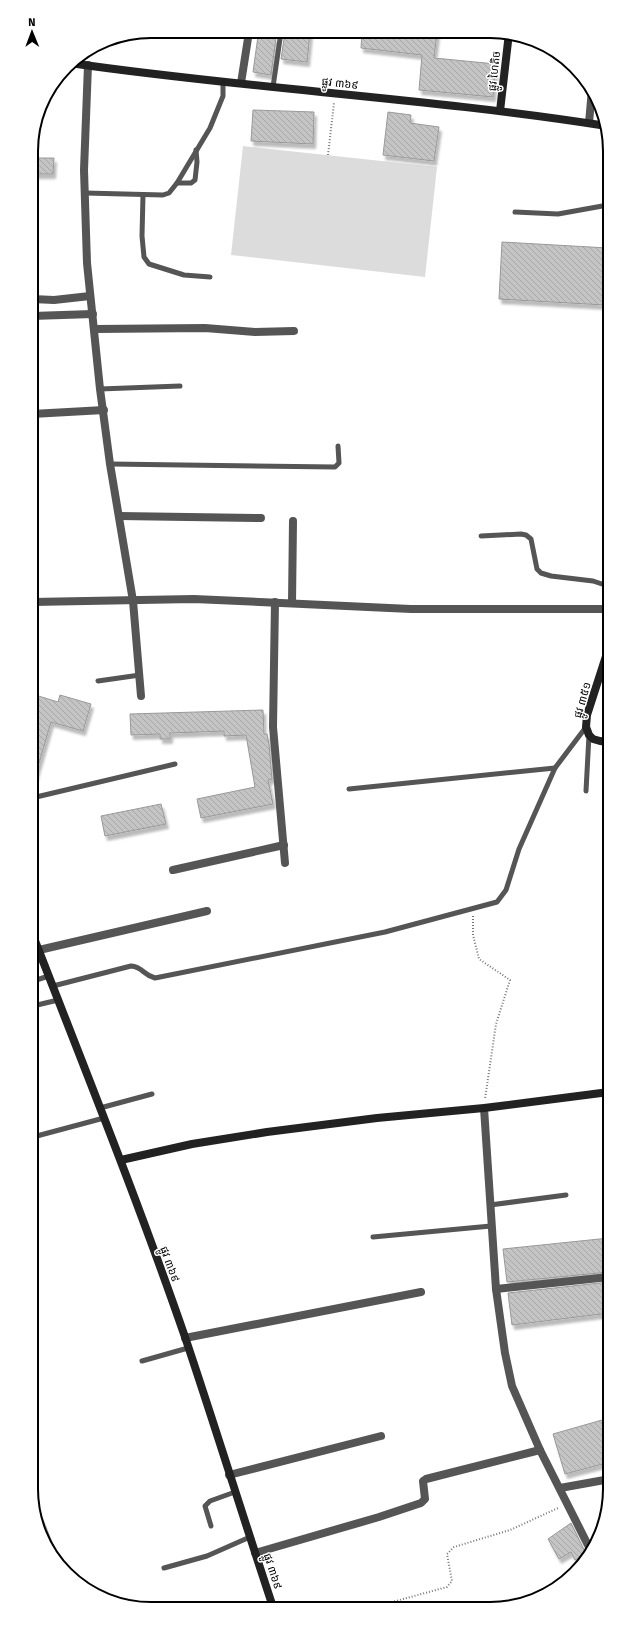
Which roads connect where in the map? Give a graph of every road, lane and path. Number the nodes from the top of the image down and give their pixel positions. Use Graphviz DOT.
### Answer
graph roads {
  1 [pos="247,38"];
  2 [pos="280,38"];
  3 [pos="508,40"];
  4 [pos="79,64"];
  5 [pos="88,65"];
  6 [pos="223,81"];
  7 [pos="241,83"];
  8 [pos="273,87"];
  9 [pos="335,94"];
  10 [pos="591,101"];
  11 [pos="500,111"];
  12 [pos="589,123"];
  13 [pos="600,125"];
  14 [pos="196,150"];
  15 [pos="328,155"];
  16 [pos="177,183"];
  17 [pos="85,193"];
  18 [pos="143,195"];
  19 [pos="603,206"];
  20 [pos="515,212"];
  21 [pos="210,277"];
  22 [pos="90,296"];
  23 [pos="38,299"];
  24 [pos="93,314"];
  25 [pos="38,316"];
  26 [pos="95,330"];
  27 [pos="294,331"];
  28 [pos="180,386"];
  29 [pos="100,389"];
  30 [pos="104,410"];
  31 [pos="38,414"];
  32 [pos="338,446"];
  33 [pos="110,464"];
  34 [pos="119,516"];
  35 [pos="260,518"];
  36 [pos="293,521"];
  37 [pos="481,536"];
  38 [pos="603,584"];
  39 [pos="133,601"];
  40 [pos="38,602"];
  41 [pos="275,602"];
  42 [pos="292,603"];
  43 [pos="603,609"];
  44 [pos="603,665"];
  45 [pos="140,675"];
  46 [pos="98,681"];
  47 [pos="141,696"];
  48 [pos="587,731"];
  49 [pos="603,741"];
  50 [pos="175,764"];
  51 [pos="555,768"];
  52 [pos="349,789"];
  53 [pos="586,791"];
  54 [pos="38,797"];
  55 [pos="284,845"];
  56 [pos="285,863"];
  57 [pos="173,870"];
  58 [pos="473,908"];
  59 [pos="208,912"];
  60 [pos="39,950"];
  61 [pos="49,976"];
  62 [pos="38,979"];
  63 [pos="53,986"];
  64 [pos="58,1000"];
  65 [pos="38,1005"];
  66 [pos="603,1093"];
  67 [pos="152,1094"];
  68 [pos="100,1108"];
  69 [pos="484,1108"];
  70 [pos="104,1118"];
  71 [pos="38,1136"];
  72 [pos="121,1160"];
  73 [pos="566,1195"];
  74 [pos="490,1205"];
  75 [pos="491,1226"];
  76 [pos="373,1237"];
  77 [pos="603,1278"];
  78 [pos="496,1289"];
  79 [pos="421,1292"];
  80 [pos="185,1338"];
  81 [pos="188,1348"];
  82 [pos="142,1361"];
  83 [pos="381,1436"];
  84 [pos="540,1450"];
  85 [pos="230,1475"];
  86 [pos="603,1480"];
  87 [pos="560,1488"];
  88 [pos="235,1492"];
  89 [pos="567,1504"];
  90 [pos="211,1526"];
  91 [pos="250,1537"];
  92 [pos="588,1546"];
  93 [pos="255,1553"];
  94 [pos="164,1568"];
  95 [pos="271,1602"];
  96 [pos="392,1602"];
  1 -- 7 [label="street"];
  2 -- 8 [label="lane"];
  3 -- 11 [label="street, ផ្លូវ ហៃតិច"];
  4 -- 5 [label="street, ផ្លូវ ៣៦៩"];
  5 -- 6 [label="street, ផ្លូវ ៣៦៩"];
  5 -- 17 [label="street"];
  6 -- 7 [label="street, ផ្លូវ ៣៦៩"];
  6 -- 14 [label="lane"];
  7 -- 8 [label="street, ផ្លូវ ៣៦៩"];
  8 -- 9 [label="street, ផ្លូវ ៣៦៩"];
  9 -- 11 [label="street, ផ្លូវ ៣៦៩"];
  9 -- 15 [label="path"];
  10 -- 12 [label="street"];
  11 -- 12 [label="street, ផ្លូវ ៣៦៩"];
  12 -- 13 [label="street, ផ្លូវ ៣៦៩"];
  14 -- 16 [label="lane"];
  14 -- 16 [label="lane"];
  16 -- 18 [label="lane"];
  17 -- 18 [label="lane"];
  17 -- 22 [label="street"];
  18 -- 21 [label="lane"];
  19 -- 20 [label="lane"];
  22 -- 23 [label="street"];
  22 -- 24 [label="street"];
  24 -- 25 [label="street"];
  24 -- 26 [label="street"];
  26 -- 27 [label="street"];
  26 -- 29 [label="street"];
  28 -- 29 [label="lane"];
  29 -- 30 [label="street"];
  30 -- 31 [label="street"];
  30 -- 33 [label="street"];
  32 -- 33 [label="lane"];
  33 -- 34 [label="street"];
  34 -- 35 [label="street"];
  34 -- 39 [label="street"];
  36 -- 42 [label="street"];
  37 -- 38 [label="lane"];
  39 -- 40 [label="street"];
  39 -- 41 [label="street"];
  39 -- 45 [label="street"];
  41 -- 42 [label="street"];
  41 -- 55 [label="street"];
  42 -- 43 [label="street"];
  44 -- 48 [label="street, ផ្លូវ ៣៥១"];
  45 -- 46 [label="lane"];
  45 -- 47 [label="street"];
  48 -- 49 [label="street, ផ្លូវ ៣៥១"];
  48 -- 51 [label="lane"];
  48 -- 53 [label="lane"];
  50 -- 54 [label="lane"];
  51 -- 52 [label="lane"];
  51 -- 58 [label="lane"];
  55 -- 56 [label="street"];
  55 -- 57 [label="street"];
  58 -- 63 [label="lane"];
  58 -- 69 [label="path"];
  59 -- 60 [label="street"];
  60 -- 61 [label="street, ផ្លូវ ៣៦៩"];
  61 -- 62 [label="lane"];
  61 -- 63 [label="street, ផ្លូវ ៣៦៩"];
  63 -- 64 [label="street, ផ្លូវ ៣៦៩"];
  64 -- 65 [label="lane"];
  64 -- 68 [label="street, ផ្លូវ ៣៦៩"];
  66 -- 69 [label="street"];
  67 -- 68 [label="lane"];
  68 -- 70 [label="street, ផ្លូវ ៣៦៩"];
  69 -- 72 [label="street"];
  69 -- 74 [label="street"];
  70 -- 71 [label="lane"];
  70 -- 72 [label="street, ផ្លូវ ៣៦៩"];
  72 -- 80 [label="street, ផ្លូវ ៣៦៩"];
  73 -- 74 [label="lane"];
  74 -- 75 [label="street"];
  75 -- 76 [label="lane"];
  75 -- 78 [label="street"];
  77 -- 78 [label="street"];
  78 -- 84 [label="street"];
  79 -- 80 [label="street"];
  80 -- 81 [label="street, ផ្លូវ ៣៦៩"];
  81 -- 82 [label="lane"];
  81 -- 85 [label="street, ផ្លូវ ៣៦៩"];
  83 -- 85 [label="street"];
  84 -- 87 [label="street"];
  84 -- 93 [label="street"];
  85 -- 88 [label="street, ផ្លូវ ៣៦៩"];
  86 -- 87 [label="street"];
  87 -- 89 [label="street"];
  88 -- 90 [label="lane"];
  88 -- 91 [label="street, ផ្លូវ ៣៦៩"];
  89 -- 92 [label="street"];
  89 -- 96 [label="path"];
  91 -- 93 [label="street, ផ្លូវ ៣៦៩"];
  91 -- 94 [label="lane"];
  93 -- 95 [label="street, ផ្លូវ ៣៦៩"];
}
